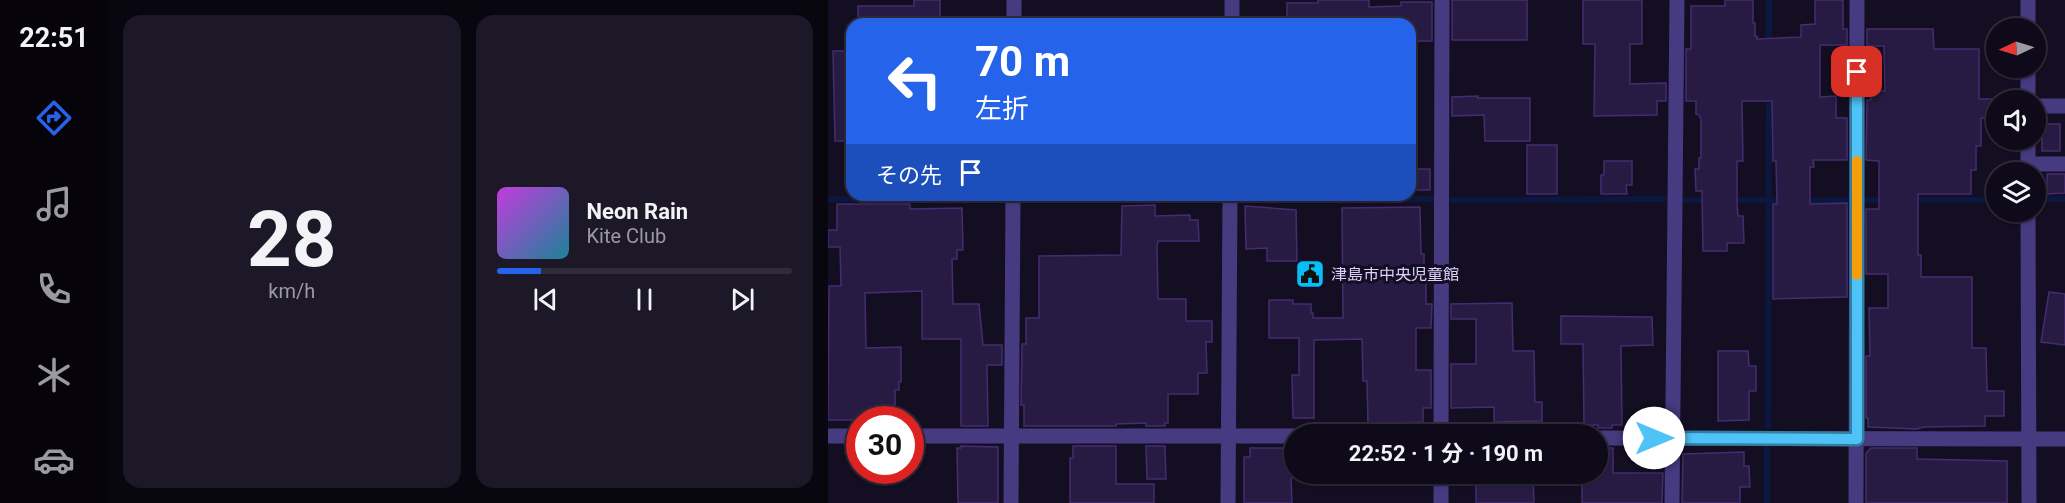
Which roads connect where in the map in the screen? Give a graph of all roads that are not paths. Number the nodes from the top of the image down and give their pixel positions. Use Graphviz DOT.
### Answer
graph roads {
  1 [pos="1014,0"];
  2 [pos="1232,0"];
  3 [pos="1442,0"];
  4 [pos="1677,0"];
  5 [pos="1857,0"];
  6 [pos="2028,0"];
  7 [pos="1014,18"];
  8 [pos="1232,18"];
  9 [pos="2028,18"];
  10 [pos="2046,106"];
  11 [pos="2065,106"];
  12 [pos="2065,164"];
  13 [pos="2046,166"];
  14 [pos="1013,201"];
  15 [pos="1230,201"];
  16 [pos="2028,222"];
  17 [pos="1442,424"];
  18 [pos="1228,435"];
  19 [pos="828,436"];
  20 [pos="846,436"];
  21 [pos="924,436"];
  22 [pos="1011,436"];
  23 [pos="1284,436"];
  24 [pos="1608,438"];
  25 [pos="1672,438"];
  26 [pos="1857,439"];
  27 [pos="2029,439"];
  28 [pos="2065,439"];
  29 [pos="1441,484"];
  30 [pos="1011,503"];
  31 [pos="1228,503"];
  32 [pos="1441,503"];
  33 [pos="1672,503"];
  34 [pos="1856,503"];
  35 [pos="2029,503"];
  1 -- 7 [label="street"];
  2 -- 8 [label="street"];
  3 -- 17 [label="street"];
  4 -- 25 [label="street"];
  5 -- 26 [label="street"];
  6 -- 9 [label="street"];
  10 -- 11 [label="street"];
  12 -- 13 [label="street"];
  14 -- 22 [label="street"];
  15 -- 18 [label="street"];
  16 -- 27 [label="street"];
  18 -- 22 [label="street"];
  18 -- 23 [label="street"];
  18 -- 31 [label="street"];
  19 -- 20 [label="street"];
  21 -- 22 [label="street"];
  22 -- 30 [label="street"];
  24 -- 25 [label="street"];
  25 -- 26 [label="street"];
  25 -- 33 [label="street"];
  26 -- 27 [label="street"];
  26 -- 34 [label="street"];
  27 -- 28 [label="street"];
  27 -- 35 [label="street"];
  29 -- 32 [label="street"];
}
